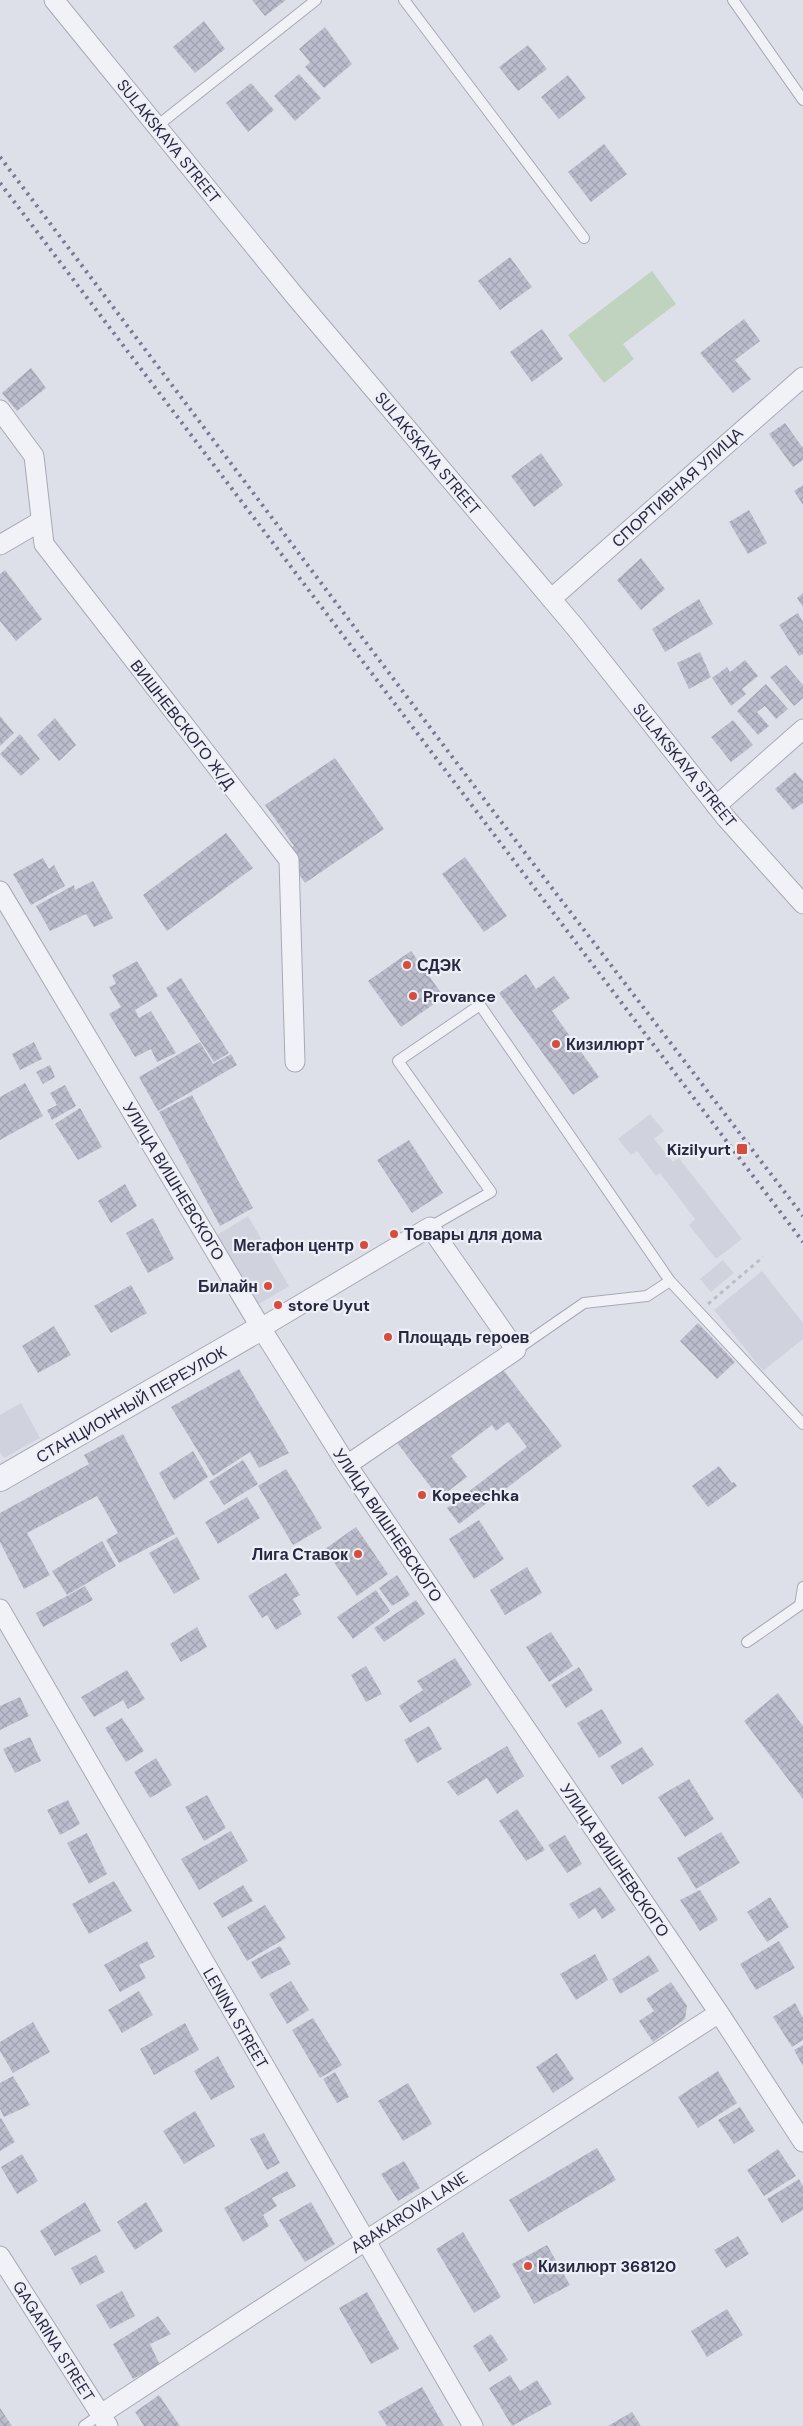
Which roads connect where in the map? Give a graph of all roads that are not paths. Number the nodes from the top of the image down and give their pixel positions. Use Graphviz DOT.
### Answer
graph roads {
  1 [pos="54,0"];
  2 [pos="316,0"];
  3 [pos="404,0"];
  4 [pos="733,0"];
  5 [pos="803,100"];
  6 [pos="157,126"];
  7 [pos="584,238"];
  8 [pos="803,377"];
  9 [pos="0,410"];
  10 [pos="42,521"];
  11 [pos="0,545"];
  12 [pos="551,599"];
  13 [pos="803,729"];
  14 [pos="716,806"];
  15 [pos="0,891"];
  16 [pos="803,904"];
  17 [pos="295,1062"];
  18 [pos="430,1227"];
  19 [pos="670,1281"];
  20 [pos="261,1328"];
  21 [pos="516,1350"];
  22 [pos="803,1424"];
  23 [pos="347,1465"];
  24 [pos="0,1479"];
  25 [pos="803,1587"];
  26 [pos="0,1609"];
  27 [pos="747,1642"];
  28 [pos="719,2013"];
  29 [pos="803,2142"];
  30 [pos="365,2240"];
  31 [pos="0,2256"];
  32 [pos="104,2420"];
  33 [pos="84,2426"];
  34 [pos="473,2426"];
  1 -- 6 [label="street, SULAKSKAYA STREET"];
  2 -- 6 [label="lane"];
  3 -- 7 [label="lane"];
  4 -- 5 [label="lane"];
  6 -- 12 [label="street, SULAKSKAYA STREET"];
  8 -- 12 [label="street, СПОРТИВНАЯ УЛИЦА"];
  9 -- 10 [label="street, ВИШНЕВСКОГО Ж/Д"];
  10 -- 11 [label="street"];
  10 -- 17 [label="street, ВИШНЕВСКОГО Ж/Д"];
  12 -- 14 [label="street, SULAKSKAYA STREET"];
  13 -- 14 [label="street"];
  14 -- 16 [label="street, SULAKSKAYA STREET"];
  15 -- 20 [label="street, УЛИЦА ВИШНЕВСКОГО"];
  18 -- 19 [label="lane"];
  18 -- 20 [label="street"];
  18 -- 21 [label="street"];
  19 -- 21 [label="lane"];
  19 -- 22 [label="lane"];
  20 -- 23 [label="street, УЛИЦА ВИШНЕВСКОГО"];
  20 -- 24 [label="street, СТАНЦИОННЫЙ ПЕРЕУЛОК"];
  21 -- 23 [label="street"];
  23 -- 28 [label="street, УЛИЦА ВИШНЕВСКОГО"];
  25 -- 27 [label="lane"];
  26 -- 30 [label="street, LENINA STREET"];
  28 -- 29 [label="street, УЛИЦА ВИШНЕВСКОГО"];
  28 -- 30 [label="street, ABAKAROVA LANE"];
  30 -- 32 [label="street, ABAKAROVA LANE"];
  30 -- 34 [label="street, LENINA STREET"];
  31 -- 32 [label="street, GAGARINA STREET"];
  32 -- 33 [label="lane"];
}
